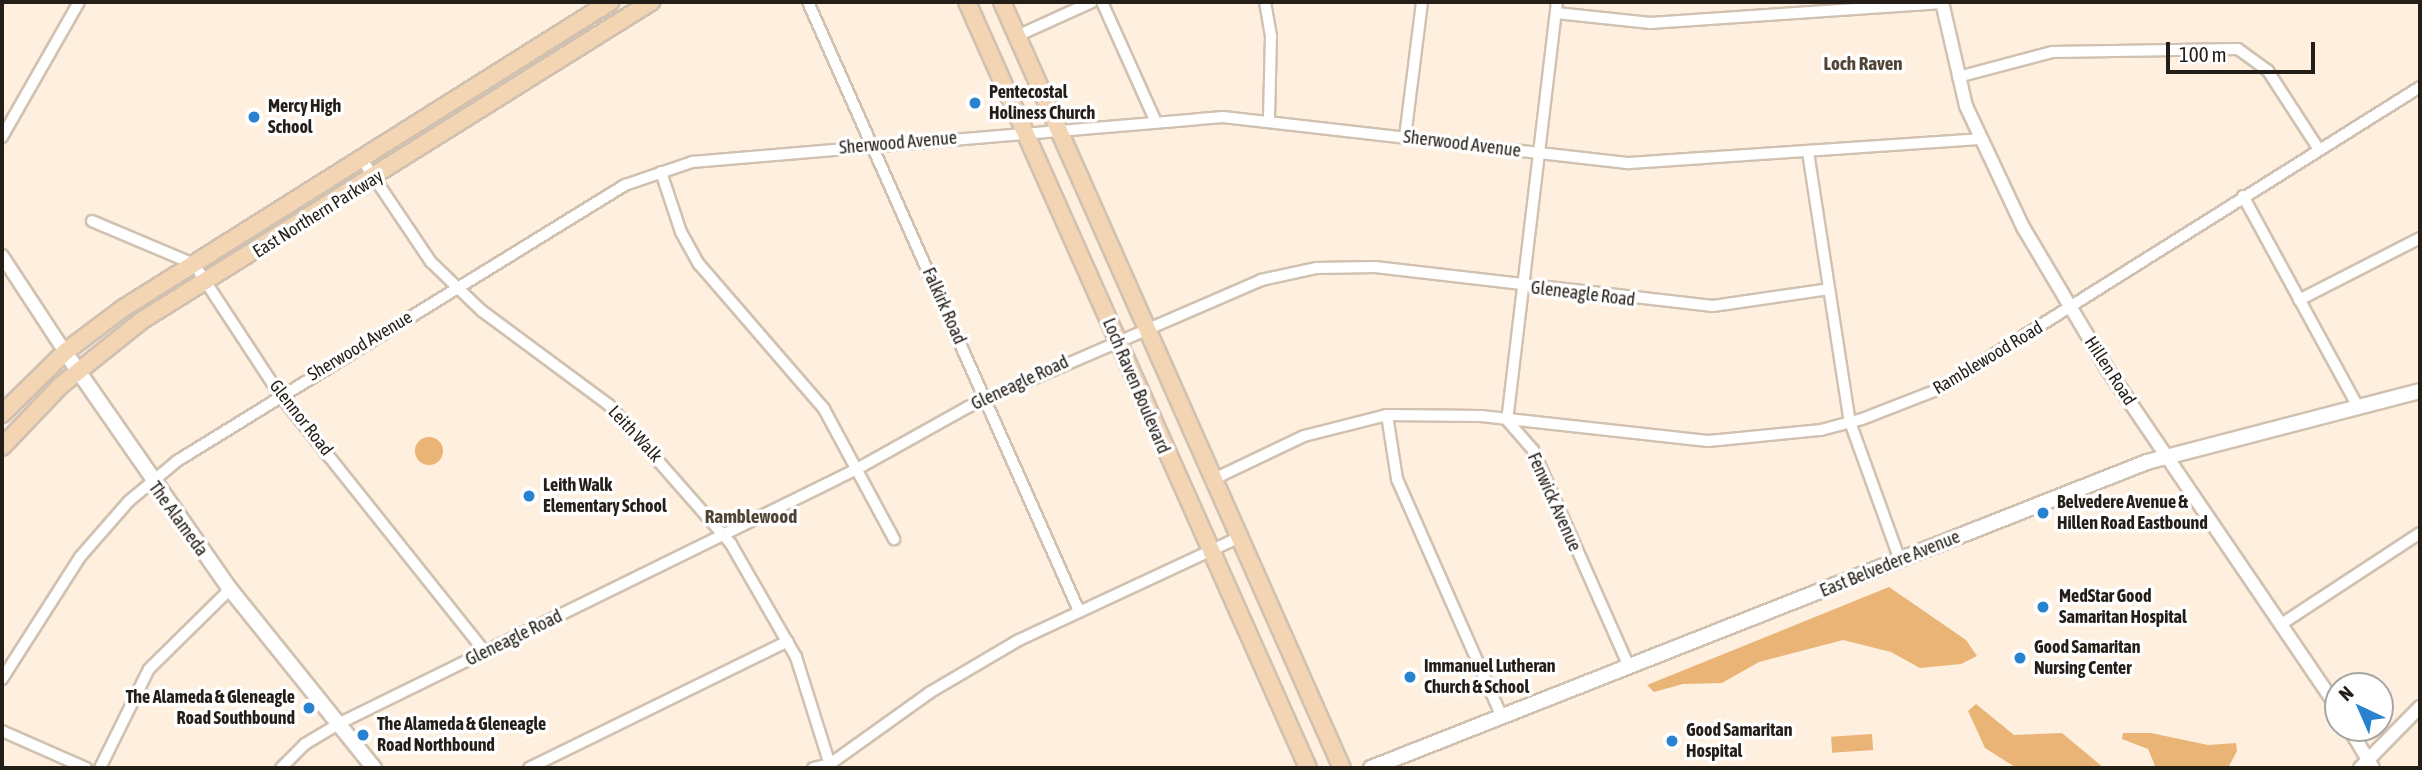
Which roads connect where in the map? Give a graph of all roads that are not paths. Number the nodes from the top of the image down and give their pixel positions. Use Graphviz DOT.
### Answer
graph roads {
  1 [pos="79,2"];
  2 [pos="610,2"];
  3 [pos="651,2"];
  4 [pos="808,2"];
  5 [pos="967,2"];
  6 [pos="1002,2"];
  7 [pos="1091,2"];
  8 [pos="1102,2"];
  9 [pos="1265,2"];
  10 [pos="1422,2"];
  11 [pos="1557,2"];
  12 [pos="1942,2"];
  13 [pos="1556,13"];
  14 [pos="1017,36"];
  15 [pos="1958,77"];
  16 [pos="2420,88"];
  17 [pos="1269,120"];
  18 [pos="1156,122"];
  19 [pos="1060,131"];
  20 [pos="1027,133"];
  21 [pos="2,137"];
  22 [pos="1405,137"];
  23 [pos="1979,139"];
  24 [pos="872,145"];
  25 [pos="2318,148"];
  26 [pos="1808,152"];
  27 [pos="1540,153"];
  28 [pos="361,158"];
  29 [pos="661,172"];
  30 [pos="375,179"];
  31 [pos="2243,196"];
  32 [pos="92,221"];
  33 [pos="2420,238"];
  34 [pos="2,256"];
  35 [pos="194,264"];
  36 [pos="206,282"];
  37 [pos="457,287"];
  38 [pos="1524,287"];
  39 [pos="1829,289"];
  40 [pos="2299,300"];
  41 [pos="2070,309"];
  42 [pos="1149,330"];
  43 [pos="1117,341"];
  44 [pos="65,352"];
  45 [pos="77,371"];
  46 [pos="2420,391"];
  47 [pos="280,394"];
  48 [pos="985,399"];
  49 [pos="2358,407"];
  50 [pos="2,414"];
  51 [pos="1387,415"];
  52 [pos="1507,420"];
  53 [pos="1850,422"];
  54 [pos="2,447"];
  55 [pos="2166,456"];
  56 [pos="857,468"];
  57 [pos="1216,478"];
  58 [pos="150,481"];
  59 [pos="2420,533"];
  60 [pos="724,534"];
  61 [pos="1242,536"];
  62 [pos="894,539"];
  63 [pos="1209,554"];
  64 [pos="1900,560"];
  65 [pos="230,589"];
  66 [pos="1080,611"];
  67 [pos="2283,622"];
  68 [pos="788,641"];
  69 [pos="485,652"];
  70 [pos="1629,667"];
  71 [pos="2,679"];
  72 [pos="2324,687"];
  73 [pos="2420,707"];
  74 [pos="1502,717"];
  75 [pos="338,724"];
  76 [pos="2,731"];
  77 [pos="2356,742"];
  78 [pos="2367,765"];
  79 [pos="831,766"];
  80 [pos="86,768"];
  81 [pos="100,768"];
  82 [pos="281,768"];
  83 [pos="374,768"];
  84 [pos="529,768"];
  85 [pos="813,768"];
  86 [pos="1308,768"];
  87 [pos="1342,768"];
  88 [pos="1371,768"];
  1 -- 21 [label="street"];
  2 -- 28 [label="main road, East Northern Parkway"];
  3 -- 30 [label="main road, East Northern Parkway"];
  4 -- 24 [label="street, Falkirk Road"];
  5 -- 20 [label="main road, Loch Raven Boulevard"];
  6 -- 14 [label="main road, Loch Raven Boulevard"];
  7 -- 14 [label="street"];
  8 -- 18 [label="street"];
  9 -- 17 [label="street"];
  10 -- 22 [label="street"];
  11 -- 13 [label="street"];
  12 -- 13 [label="street"];
  12 -- 15 [label="street, Hillen Road"];
  13 -- 27 [label="street"];
  14 -- 19 [label="main road, Loch Raven Boulevard"];
  15 -- 23 [label="street, Hillen Road"];
  15 -- 25 [label="street"];
  16 -- 25 [label="street, Ramblewood Road"];
  17 -- 18 [label="street, Sherwood Avenue"];
  17 -- 22 [label="street, Sherwood Avenue"];
  18 -- 19 [label="street, Sherwood Avenue"];
  19 -- 20 [label="street, Sherwood Avenue"];
  19 -- 42 [label="main road, Loch Raven Boulevard"];
  20 -- 24 [label="street, Sherwood Avenue"];
  20 -- 43 [label="main road, Loch Raven Boulevard"];
  22 -- 27 [label="street, Sherwood Avenue"];
  23 -- 26 [label="street, Sherwood Avenue"];
  23 -- 41 [label="street, Hillen Road"];
  24 -- 29 [label="street, Sherwood Avenue"];
  24 -- 48 [label="street, Falkirk Road"];
  25 -- 31 [label="street, Ramblewood Road"];
  26 -- 27 [label="street, Sherwood Avenue"];
  26 -- 39 [label="street"];
  27 -- 38 [label="street"];
  28 -- 30 [label="street, Leith Walk"];
  28 -- 35 [label="main road, East Northern Parkway"];
  29 -- 37 [label="street, Sherwood Avenue"];
  29 -- 56 [label="street"];
  30 -- 36 [label="main road, East Northern Parkway"];
  30 -- 37 [label="street, Leith Walk"];
  31 -- 40 [label="street"];
  31 -- 41 [label="street, Ramblewood Road"];
  32 -- 35 [label="street"];
  33 -- 40 [label="street"];
  34 -- 44 [label="street, The Alameda"];
  35 -- 36 [label="street, Glennor Road"];
  35 -- 44 [label="main road, East Northern Parkway"];
  36 -- 45 [label="main road, East Northern Parkway"];
  36 -- 47 [label="street, Glennor Road"];
  37 -- 47 [label="street, Sherwood Avenue"];
  37 -- 60 [label="street, Leith Walk"];
  38 -- 39 [label="street, Gleneagle Road"];
  38 -- 42 [label="street, Gleneagle Road"];
  38 -- 52 [label="street"];
  39 -- 53 [label="street"];
  40 -- 49 [label="street"];
  41 -- 53 [label="street, Ramblewood Road"];
  41 -- 55 [label="street, Hillen Road"];
  42 -- 43 [label="street, Gleneagle Road"];
  42 -- 57 [label="main road, Loch Raven Boulevard"];
  43 -- 48 [label="street, Gleneagle Road"];
  43 -- 63 [label="main road, Loch Raven Boulevard"];
  44 -- 45 [label="main road, The Alameda"];
  44 -- 50 [label="main road, East Northern Parkway"];
  45 -- 54 [label="main road, East Northern Parkway"];
  45 -- 58 [label="main road, The Alameda"];
  46 -- 49 [label="main road, East Belvedere Avenue"];
  47 -- 58 [label="street, Sherwood Avenue"];
  47 -- 69 [label="street, Glennor Road"];
  48 -- 56 [label="street, Gleneagle Road"];
  48 -- 66 [label="street, Falkirk Road"];
  49 -- 55 [label="main road, East Belvedere Avenue"];
  51 -- 52 [label="street, Ramblewood Road"];
  51 -- 57 [label="street, Ramblewood Road"];
  51 -- 74 [label="street"];
  52 -- 53 [label="street, Ramblewood Road"];
  52 -- 70 [label="street, Fenwick Avenue"];
  53 -- 64 [label="street"];
  55 -- 64 [label="main road, East Belvedere Avenue"];
  55 -- 67 [label="street, Hillen Road"];
  56 -- 60 [label="street, Gleneagle Road"];
  56 -- 62 [label="street"];
  57 -- 61 [label="main road, Loch Raven Boulevard"];
  58 -- 65 [label="main road, The Alameda"];
  58 -- 71 [label="street, Sherwood Avenue"];
  59 -- 67 [label="street"];
  60 -- 68 [label="street, Leith Walk"];
  60 -- 69 [label="street, Gleneagle Road"];
  61 -- 63 [label="street"];
  61 -- 87 [label="main road, Loch Raven Boulevard"];
  63 -- 66 [label="street"];
  63 -- 86 [label="main road, Loch Raven Boulevard"];
  64 -- 70 [label="main road, East Belvedere Avenue"];
  65 -- 75 [label="main road, The Alameda"];
  65 -- 81 [label="street"];
  66 -- 79 [label="street"];
  67 -- 72 [label="street, Hillen Road"];
  68 -- 79 [label="street, Leith Walk"];
  68 -- 84 [label="street"];
  69 -- 75 [label="street, Gleneagle Road"];
  70 -- 74 [label="main road, East Belvedere Avenue"];
  73 -- 78 [label="street"];
  74 -- 88 [label="main road, East Belvedere Avenue"];
  75 -- 82 [label="street, Gleneagle Road"];
  75 -- 83 [label="main road, The Alameda"];
  76 -- 80 [label="street"];
  77 -- 78 [label="street"];
  79 -- 85 [label="street"];
}
